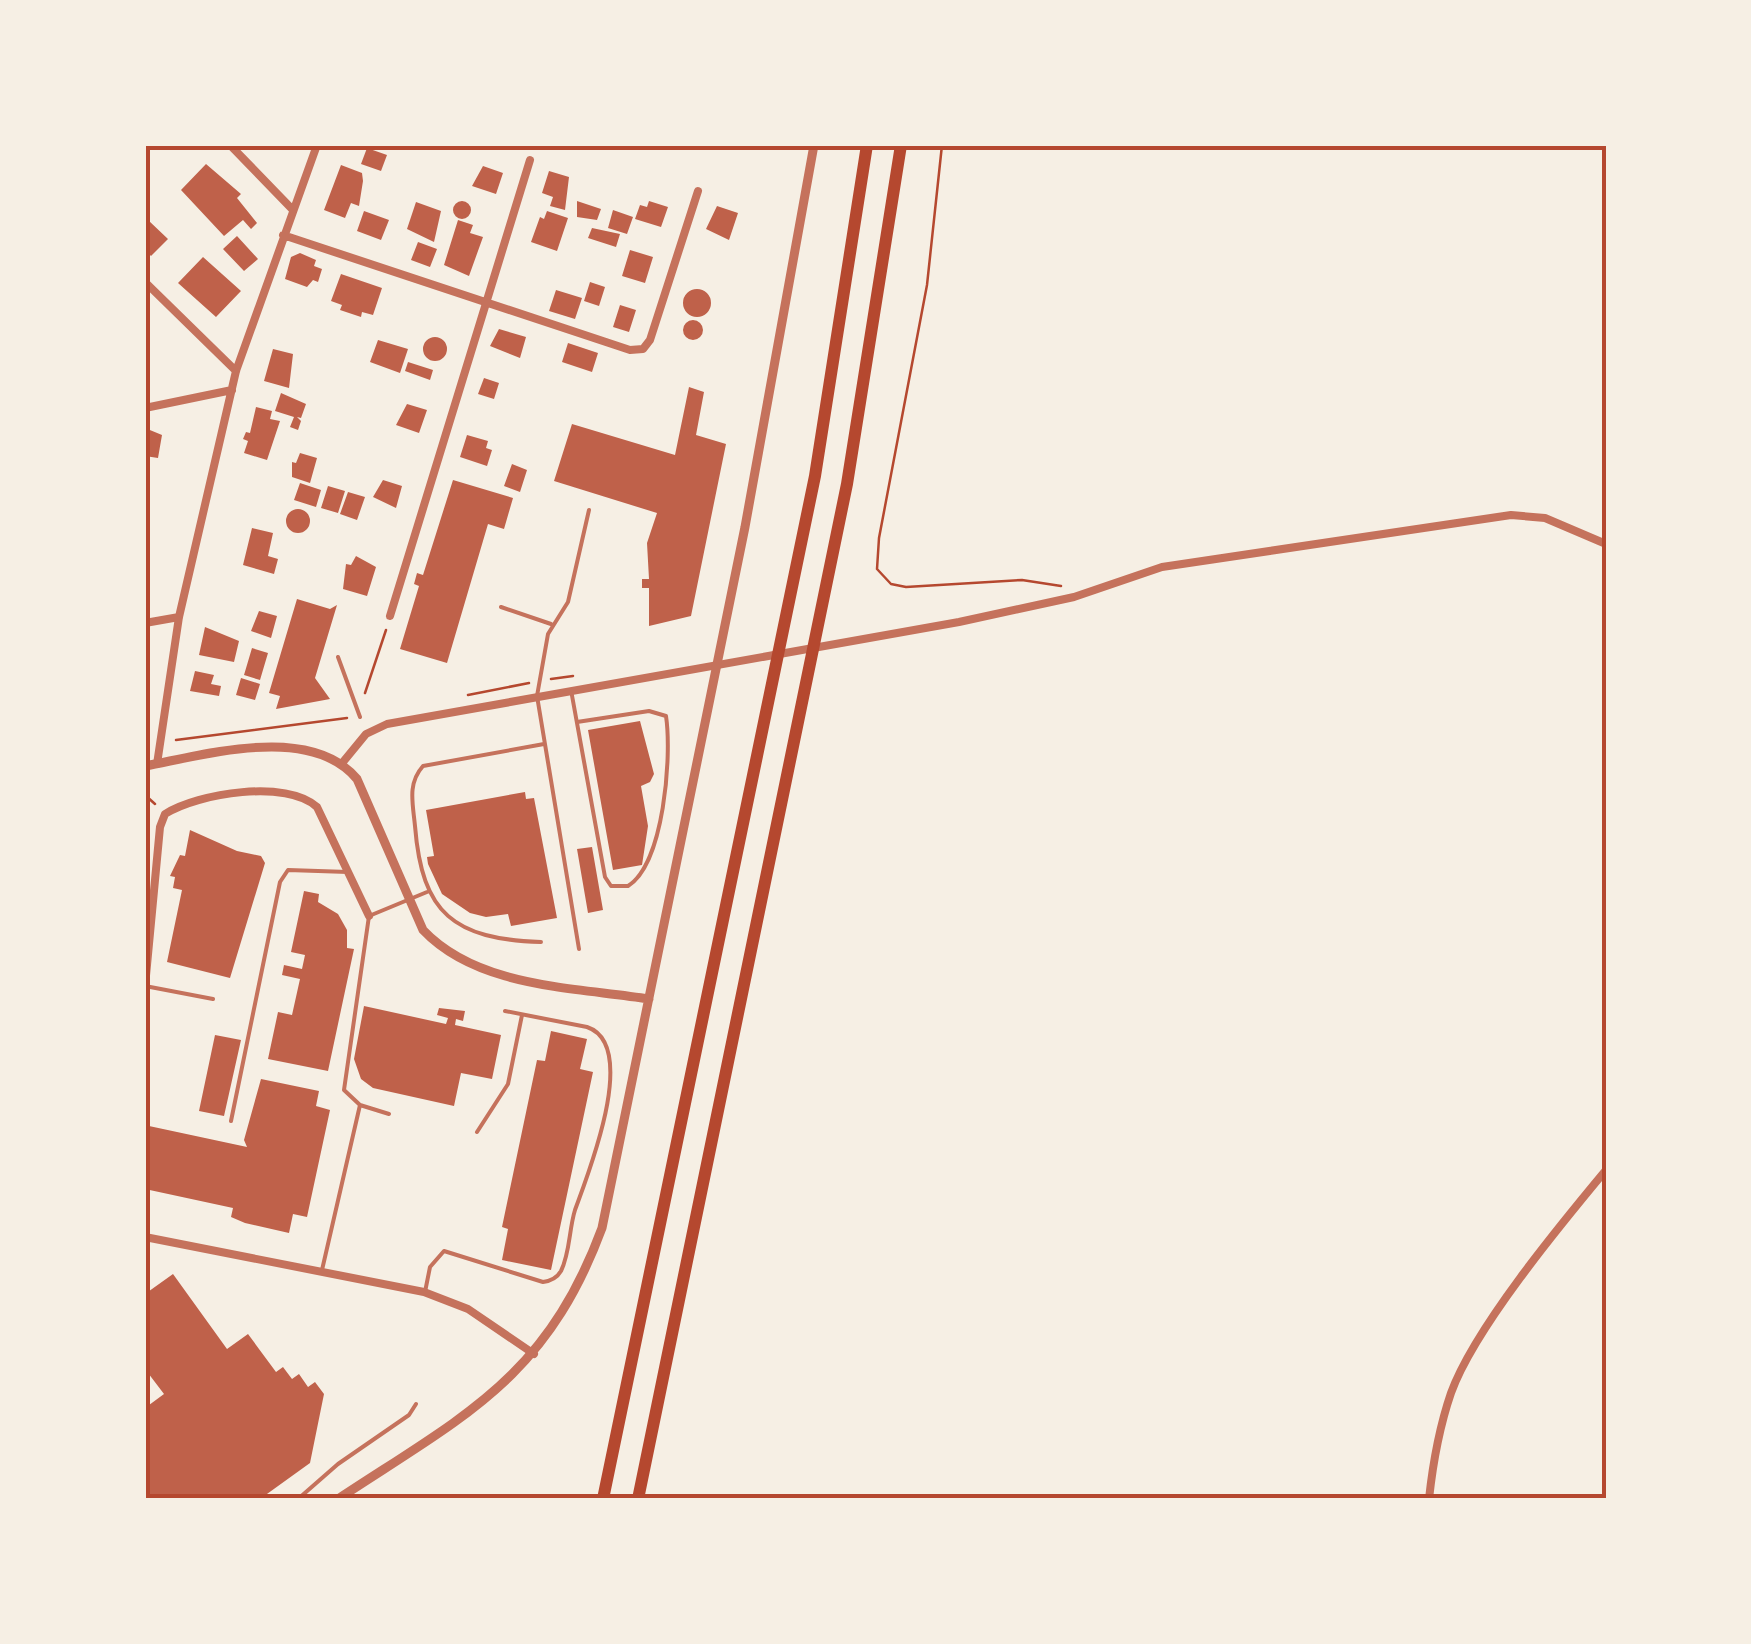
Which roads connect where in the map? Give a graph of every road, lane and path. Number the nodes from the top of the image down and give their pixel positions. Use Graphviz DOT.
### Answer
graph roads {
  1 [pos="230,145"];
  2 [pos="318,145"];
  3 [pos="814,145"];
  4 [pos="867,145"];
  5 [pos="901,145"];
  6 [pos="942,145"];
  7 [pos="530,160"];
  8 [pos="698,191"];
  9 [pos="292,209"];
  10 [pos="283,234"];
  11 [pos="145,282"];
  12 [pos="486,305"];
  13 [pos="236,370"];
  14 [pos="232,390"];
  15 [pos="145,408"];
  16 [pos="590,510"];
  17 [pos="1606,544"];
  18 [pos="1086,593"];
  19 [pos="501,608"];
  20 [pos="390,616"];
  21 [pos="179,617"];
  22 [pos="145,623"];
  23 [pos="552,624"];
  24 [pos="338,657"];
  25 [pos="589,674"];
  26 [pos="538,681"];
  27 [pos="571,690"];
  28 [pos="467,696"];
  29 [pos="538,696"];
  30 [pos="360,717"];
  31 [pos="577,722"];
  32 [pos="157,741"];
  33 [pos="545,744"];
  34 [pos="343,762"];
  35 [pos="157,764"];
  36 [pos="145,766"];
  37 [pos="145,795"];
  38 [pos="165,814"];
  39 [pos="348,872"];
  40 [pos="427,892"];
  41 [pos="410,902"];
  42 [pos="369,916"];
  43 [pos="540,942"];
  44 [pos="579,949"];
  45 [pos="145,986"];
  46 [pos="212,999"];
  47 [pos="649,1000"];
  48 [pos="505,1011"];
  49 [pos="522,1015"];
  50 [pos="360,1105"];
  51 [pos="389,1114"];
  52 [pos="231,1122"];
  53 [pos="477,1132"];
  54 [pos="1606,1170"];
  55 [pos="145,1237"];
  56 [pos="322,1270"];
  57 [pos="424,1292"];
  58 [pos="534,1354"];
  59 [pos="416,1404"];
  60 [pos="298,1499"];
  61 [pos="338,1499"];
  62 [pos="603,1499"];
  63 [pos="638,1499"];
  64 [pos="1429,1499"];
  1 -- 9 [label="street"];
  2 -- 9 [label="street"];
  3 -- 47 [label="street"];
  4 -- 62 [label="highway"];
  5 -- 63 [label="highway"];
  6 -- 18 [label="path"];
  7 -- 12 [label="street"];
  8 -- 12 [label="street"];
  9 -- 10 [label="street"];
  10 -- 12 [label="street"];
  10 -- 13 [label="street"];
  11 -- 13 [label="street"];
  12 -- 20 [label="street"];
  13 -- 14 [label="street"];
  14 -- 15 [label="street"];
  14 -- 21 [label="street"];
  16 -- 23 [label="lane"];
  17 -- 18 [label="street"];
  18 -- 27 [label="street"];
  19 -- 23 [label="lane"];
  20 -- 30 [label="path"];
  21 -- 22 [label="street"];
  21 -- 32 [label="street"];
  23 -- 26 [label="lane"];
  24 -- 30 [label="lane"];
  25 -- 26 [label="path"];
  26 -- 28 [label="path"];
  26 -- 29 [label="lane"];
  27 -- 29 [label="street"];
  27 -- 31 [label="lane"];
  29 -- 33 [label="lane"];
  29 -- 34 [label="street"];
  30 -- 32 [label="path"];
  31 -- 31 [label="lane"];
  32 -- 35 [label="street"];
  33 -- 40 [label="lane"];
  33 -- 44 [label="lane"];
  34 -- 35 [label="street"];
  34 -- 41 [label="street"];
  35 -- 36 [label="street"];
  37 -- 38 [label="path"];
  38 -- 39 [label="street"];
  38 -- 45 [label="street"];
  39 -- 42 [label="street"];
  39 -- 52 [label="lane"];
  40 -- 41 [label="lane"];
  40 -- 43 [label="lane"];
  41 -- 42 [label="lane"];
  41 -- 47 [label="street"];
  42 -- 50 [label="lane"];
  45 -- 46 [label="lane"];
  47 -- 58 [label="street"];
  48 -- 49 [label="lane"];
  49 -- 53 [label="lane"];
  49 -- 57 [label="lane"];
  50 -- 51 [label="lane"];
  50 -- 56 [label="lane"];
  54 -- 64 [label="street"];
  55 -- 56 [label="street"];
  56 -- 57 [label="street"];
  57 -- 58 [label="street"];
  58 -- 61 [label="street"];
  59 -- 60 [label="lane"];
}
